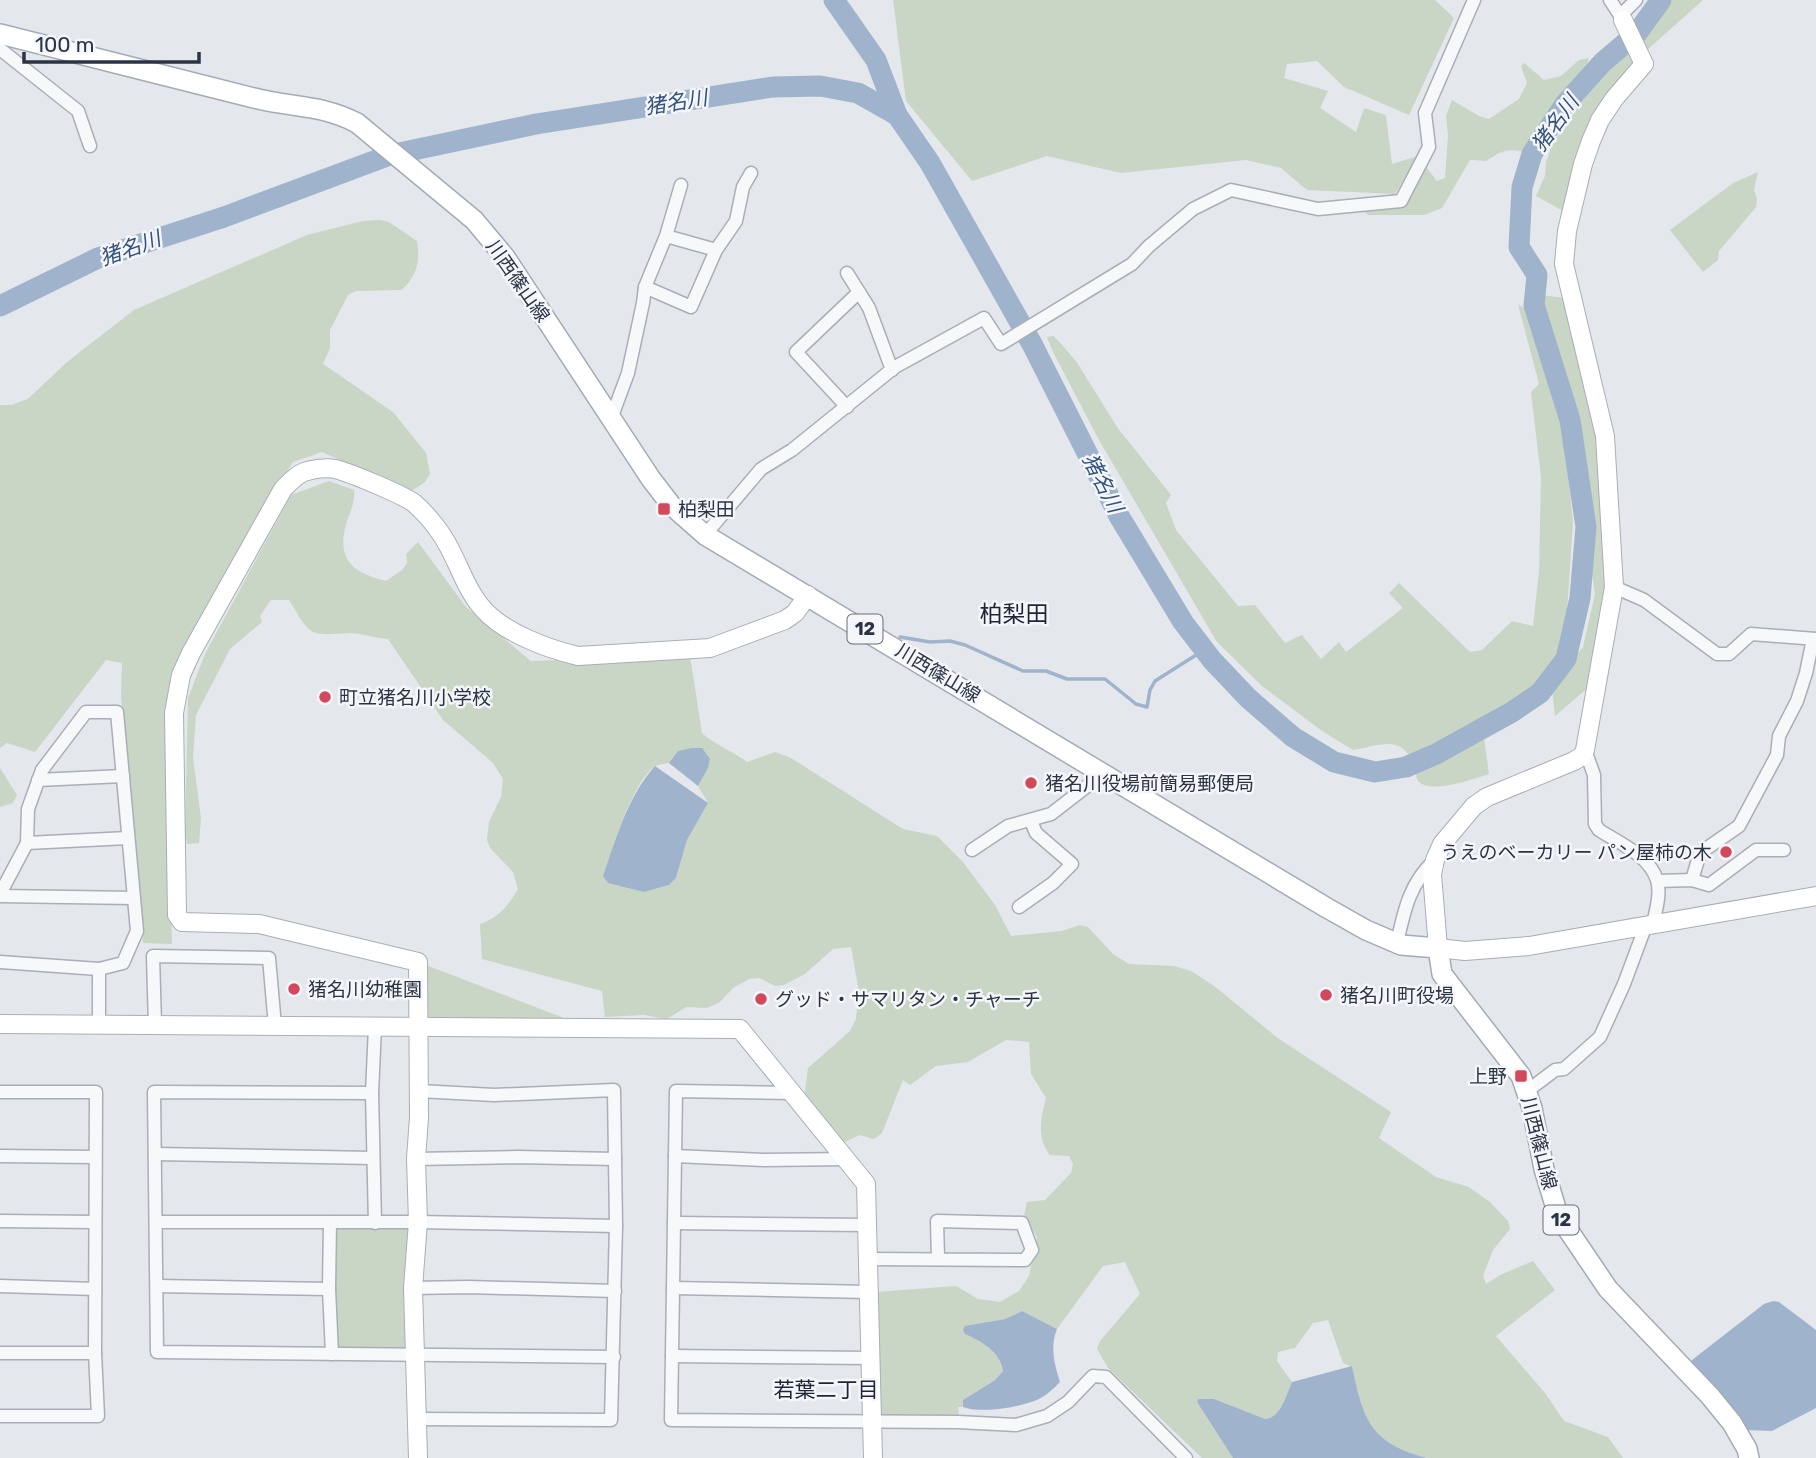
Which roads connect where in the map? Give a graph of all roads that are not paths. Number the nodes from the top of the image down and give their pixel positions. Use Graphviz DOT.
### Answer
graph roads {
  1 [pos="1474,0"];
  2 [pos="1610,0"];
  3 [pos="1636,0"];
  4 [pos="1621,18"];
  5 [pos="0,34"];
  6 [pos="0,50"];
  7 [pos="90,146"];
  8 [pos="751,173"];
  9 [pos="681,185"];
  10 [pos="666,236"];
  11 [pos="716,250"];
  12 [pos="848,273"];
  13 [pos="645,287"];
  14 [pos="859,292"];
  15 [pos="892,370"];
  16 [pos="847,407"];
  17 [pos="611,419"];
  18 [pos="705,535"];
  19 [pos="1614,587"];
  20 [pos="808,595"];
  21 [pos="1814,639"];
  22 [pos="1585,750"];
  23 [pos="1104,773"];
  24 [pos="122,776"];
  25 [pos="38,780"];
  26 [pos="1031,821"];
  27 [pos="128,838"];
  28 [pos="27,843"];
  29 [pos="972,850"];
  30 [pos="1784,850"];
  31 [pos="1435,860"];
  32 [pos="1692,880"];
  33 [pos="1658,881"];
  34 [pos="0,895"];
  35 [pos="1816,896"];
  36 [pos="134,898"];
  37 [pos="1019,907"];
  38 [pos="1649,924"];
  39 [pos="1397,943"];
  40 [pos="1438,948"];
  41 [pos="0,962"];
  42 [pos="99,969"];
  43 [pos="0,1024"];
  44 [pos="99,1024"];
  45 [pos="155,1025"];
  46 [pos="275,1026"];
  47 [pos="374,1027"];
  48 [pos="418,1028"];
  49 [pos="419,1091"];
  50 [pos="0,1092"];
  51 [pos="1526,1092"];
  52 [pos="372,1093"];
  53 [pos="792,1093"];
  54 [pos="155,1154"];
  55 [pos="0,1156"];
  56 [pos="675,1156"];
  57 [pos="95,1157"];
  58 [pos="372,1158"];
  59 [pos="615,1158"];
  60 [pos="416,1159"];
  61 [pos="846,1159"];
  62 [pos="0,1221"];
  63 [pos="95,1222"];
  64 [pos="156,1222"];
  65 [pos="418,1222"];
  66 [pos="330,1223"];
  67 [pos="375,1223"];
  68 [pos="674,1223"];
  69 [pos="867,1225"];
  70 [pos="616,1226"];
  71 [pos="938,1258"];
  72 [pos="868,1259"];
  73 [pos="0,1286"];
  74 [pos="157,1286"];
  75 [pos="414,1288"];
  76 [pos="673,1288"];
  77 [pos="95,1289"];
  78 [pos="329,1289"];
  79 [pos="615,1291"];
  80 [pos="869,1292"];
  81 [pos="0,1353"];
  82 [pos="95,1353"];
  83 [pos="332,1354"];
  84 [pos="415,1355"];
  85 [pos="672,1356"];
  86 [pos="614,1357"];
  87 [pos="871,1358"];
  88 [pos="0,1416"];
  89 [pos="417,1419"];
  90 [pos="873,1421"];
  91 [pos="418,1458"];
  92 [pos="873,1458"];
  93 [pos="1186,1458"];
  94 [pos="1749,1458"];
  1 -- 15 [label="street"];
  2 -- 4 [label="street"];
  3 -- 4 [label="street"];
  4 -- 19 [label="street"];
  5 -- 17 [label="main road, 川西篠山線 / 12"];
  6 -- 7 [label="street"];
  8 -- 11 [label="street"];
  9 -- 10 [label="street"];
  10 -- 11 [label="street"];
  10 -- 13 [label="street"];
  11 -- 13 [label="street"];
  12 -- 14 [label="street"];
  13 -- 17 [label="street"];
  14 -- 15 [label="street"];
  14 -- 16 [label="street"];
  15 -- 16 [label="street"];
  16 -- 18 [label="street"];
  17 -- 18 [label="main road, 川西篠山線 / 12"];
  18 -- 20 [label="main road, 川西篠山線 / 12"];
  19 -- 21 [label="street"];
  19 -- 22 [label="street"];
  20 -- 23 [label="main road, 川西篠山線 / 12"];
  20 -- 48 [label="street"];
  21 -- 32 [label="street"];
  22 -- 31 [label="street"];
  22 -- 33 [label="street"];
  23 -- 26 [label="street"];
  23 -- 39 [label="main road, 川西篠山線 / 12"];
  24 -- 25 [label="street"];
  24 -- 25 [label="street"];
  24 -- 27 [label="street"];
  25 -- 28 [label="street"];
  26 -- 29 [label="street"];
  26 -- 37 [label="street"];
  27 -- 28 [label="street"];
  27 -- 36 [label="street"];
  28 -- 34 [label="street"];
  30 -- 32 [label="street"];
  31 -- 39 [label="street"];
  31 -- 40 [label="street"];
  32 -- 33 [label="street"];
  33 -- 38 [label="street"];
  34 -- 36 [label="street"];
  35 -- 38 [label="street"];
  36 -- 42 [label="street"];
  38 -- 40 [label="street"];
  38 -- 51 [label="street"];
  39 -- 40 [label="main road, 川西篠山線 / 12"];
  40 -- 51 [label="main road, 川西篠山線 / 12"];
  41 -- 42 [label="street"];
  42 -- 44 [label="street"];
  43 -- 44 [label="street"];
  44 -- 45 [label="street"];
  45 -- 46 [label="street"];
  45 -- 46 [label="street"];
  46 -- 47 [label="street"];
  47 -- 48 [label="street"];
  47 -- 52 [label="street"];
  48 -- 49 [label="street"];
  48 -- 53 [label="street"];
  49 -- 59 [label="street"];
  49 -- 60 [label="street"];
  50 -- 57 [label="street"];
  51 -- 94 [label="main road, 川西篠山線 / 12"];
  52 -- 54 [label="street"];
  52 -- 58 [label="street"];
  53 -- 56 [label="street"];
  53 -- 61 [label="street"];
  54 -- 58 [label="street"];
  54 -- 64 [label="street"];
  55 -- 57 [label="street"];
  56 -- 61 [label="street"];
  56 -- 68 [label="street"];
  57 -- 63 [label="street"];
  58 -- 67 [label="street"];
  59 -- 60 [label="street"];
  59 -- 70 [label="street"];
  60 -- 65 [label="street"];
  61 -- 69 [label="street"];
  62 -- 63 [label="street"];
  63 -- 77 [label="street"];
  64 -- 66 [label="street"];
  64 -- 74 [label="street"];
  65 -- 67 [label="street"];
  65 -- 70 [label="street"];
  65 -- 75 [label="street"];
  66 -- 67 [label="street"];
  66 -- 78 [label="street"];
  68 -- 69 [label="street"];
  68 -- 76 [label="street"];
  69 -- 72 [label="street"];
  70 -- 79 [label="street"];
  71 -- 71 [label="street"];
  71 -- 72 [label="street"];
  72 -- 80 [label="street"];
  73 -- 77 [label="street"];
  74 -- 78 [label="street"];
  74 -- 83 [label="street"];
  75 -- 79 [label="street"];
  75 -- 84 [label="street"];
  76 -- 80 [label="street"];
  76 -- 85 [label="street"];
  77 -- 82 [label="street"];
  78 -- 83 [label="street"];
  79 -- 86 [label="street"];
  80 -- 87 [label="street"];
  81 -- 82 [label="street"];
  82 -- 88 [label="street"];
  83 -- 84 [label="street"];
  84 -- 86 [label="street"];
  84 -- 89 [label="street"];
  85 -- 87 [label="street"];
  85 -- 90 [label="street"];
  86 -- 89 [label="street"];
  87 -- 90 [label="street"];
  89 -- 91 [label="street"];
  90 -- 92 [label="street"];
  90 -- 93 [label="street"];
}
